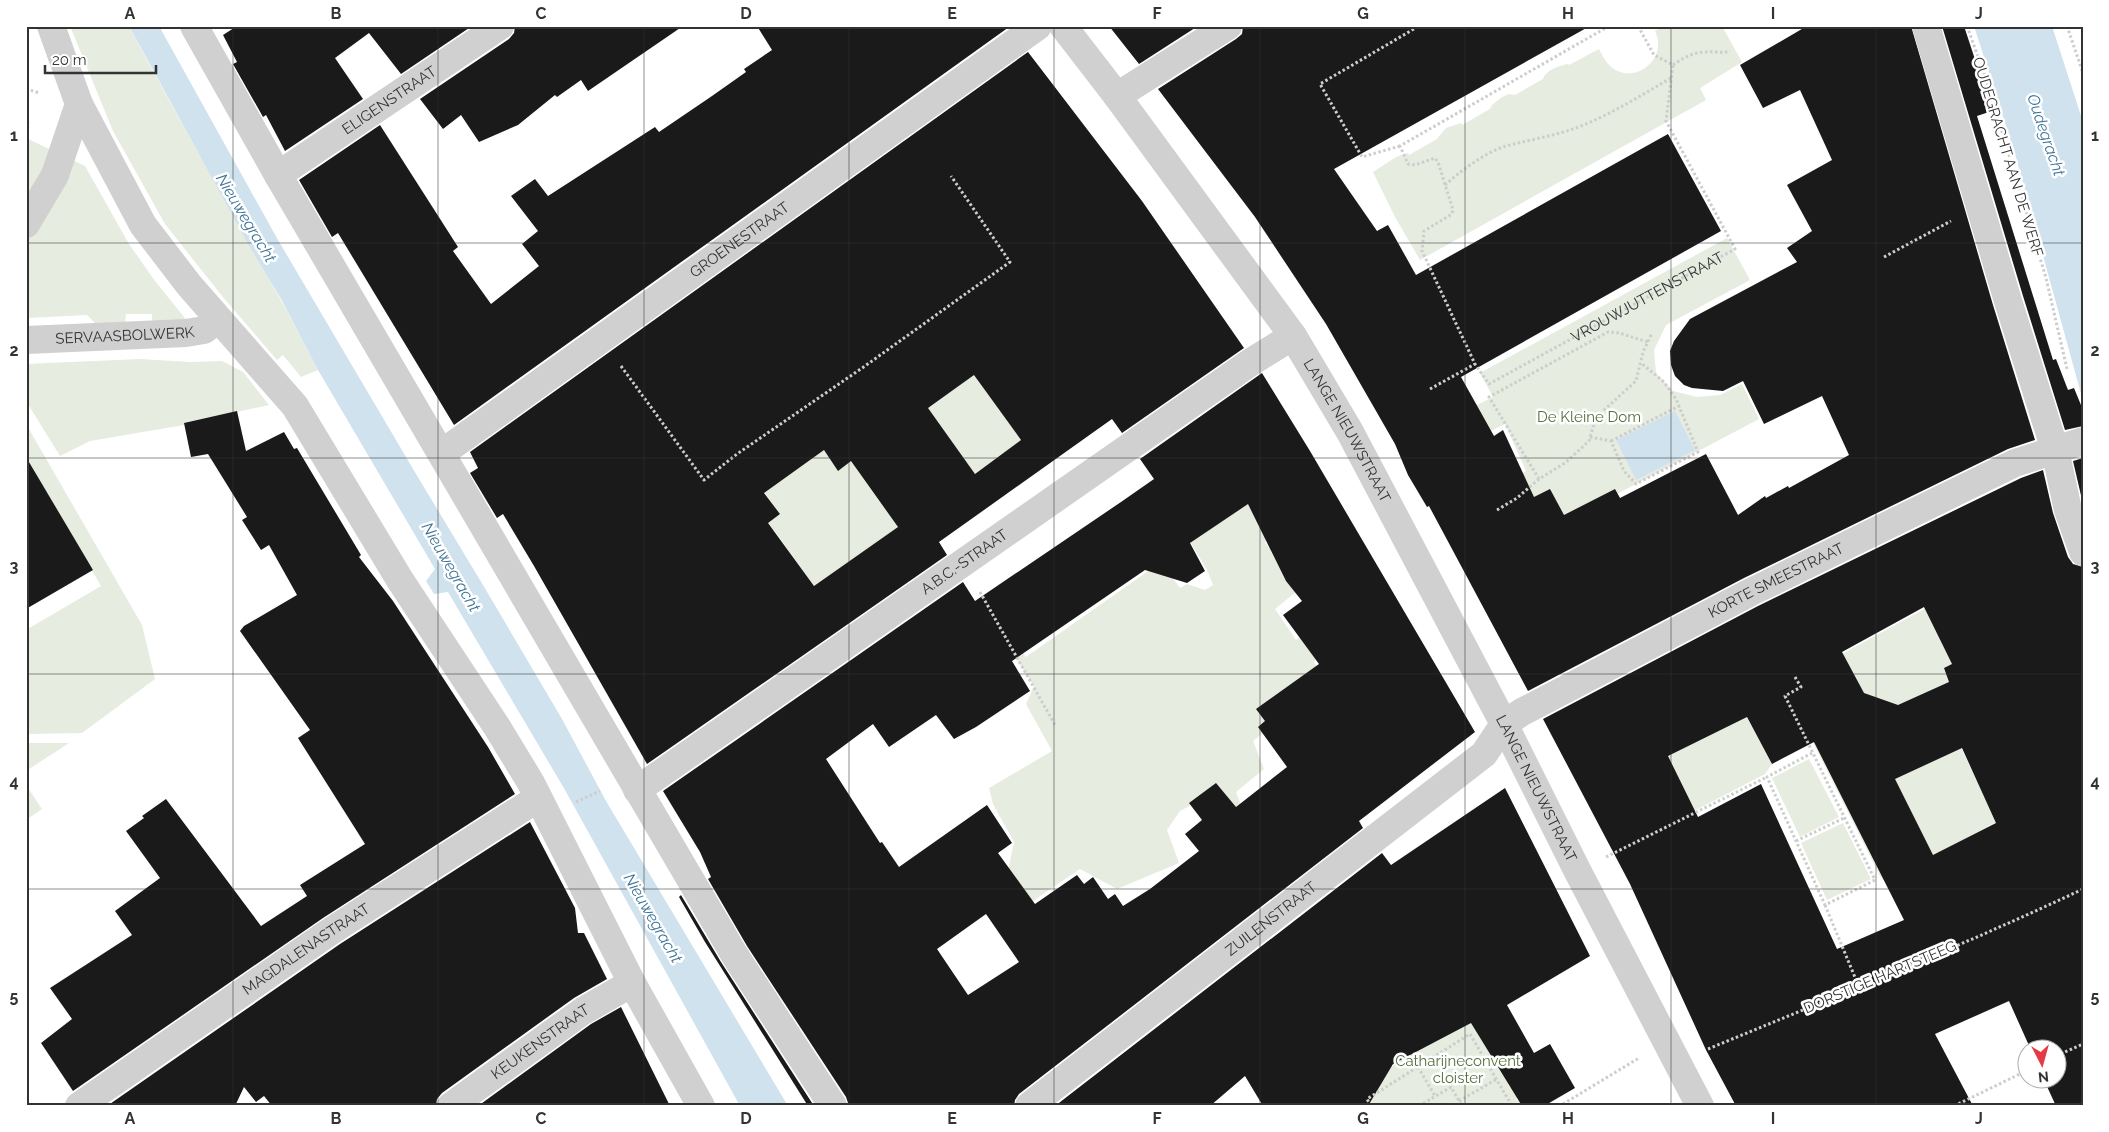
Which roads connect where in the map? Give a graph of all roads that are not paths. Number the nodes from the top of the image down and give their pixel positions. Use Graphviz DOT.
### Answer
graph roads {
  1 [pos="51,26"];
  2 [pos="194,26"];
  3 [pos="500,26"];
  4 [pos="1038,26"];
  5 [pos="1063,26"];
  6 [pos="1228,26"];
  7 [pos="1926,26"];
  8 [pos="1117,96"];
  9 [pos="79,104"];
  10 [pos="278,175"];
  11 [pos="26,224"];
  12 [pos="218,319"];
  13 [pos="1293,336"];
  14 [pos="26,340"];
  15 [pos="2083,442"];
  16 [pos="2054,450"];
  17 [pos="442,453"];
  18 [pos="2083,552"];
  19 [pos="1504,724"];
  20 [pos="637,790"];
  21 [pos="538,798"];
  22 [pos="632,983"];
  23 [pos="78,1106"];
  24 [pos="451,1106"];
  25 [pos="701,1106"];
  26 [pos="833,1106"];
  27 [pos="1029,1106"];
  28 [pos="1700,1106"];
  1 -- 9 [label="street"];
  2 -- 10 [label="street"];
  3 -- 10 [label="street, ELIGENSTRAAT"];
  4 -- 17 [label="street, GROENESTRAAT"];
  5 -- 8 [label="street, LANGE NIEUWSTRAAT"];
  6 -- 8 [label="street"];
  7 -- 16 [label="street"];
  8 -- 13 [label="street, LANGE NIEUWSTRAAT"];
  9 -- 11 [label="street"];
  9 -- 12 [label="street"];
  10 -- 17 [label="street"];
  12 -- 14 [label="street, SERVAASBOLWERK"];
  12 -- 21 [label="street"];
  13 -- 19 [label="street, LANGE NIEUWSTRAAT"];
  13 -- 20 [label="street, A.B.C.-STRAAT"];
  15 -- 16 [label="street, KORTE SMEESTRAAT"];
  16 -- 18 [label="street"];
  16 -- 19 [label="street, KORTE SMEESTRAAT"];
  17 -- 20 [label="street"];
  19 -- 27 [label="street, ZUILENSTRAAT"];
  19 -- 28 [label="street, LANGE NIEUWSTRAAT"];
  20 -- 26 [label="street"];
  21 -- 22 [label="street"];
  21 -- 23 [label="street, MAGDALENASTRAAT"];
  22 -- 24 [label="street, KEUKENSTRAAT"];
  22 -- 25 [label="street"];
}
